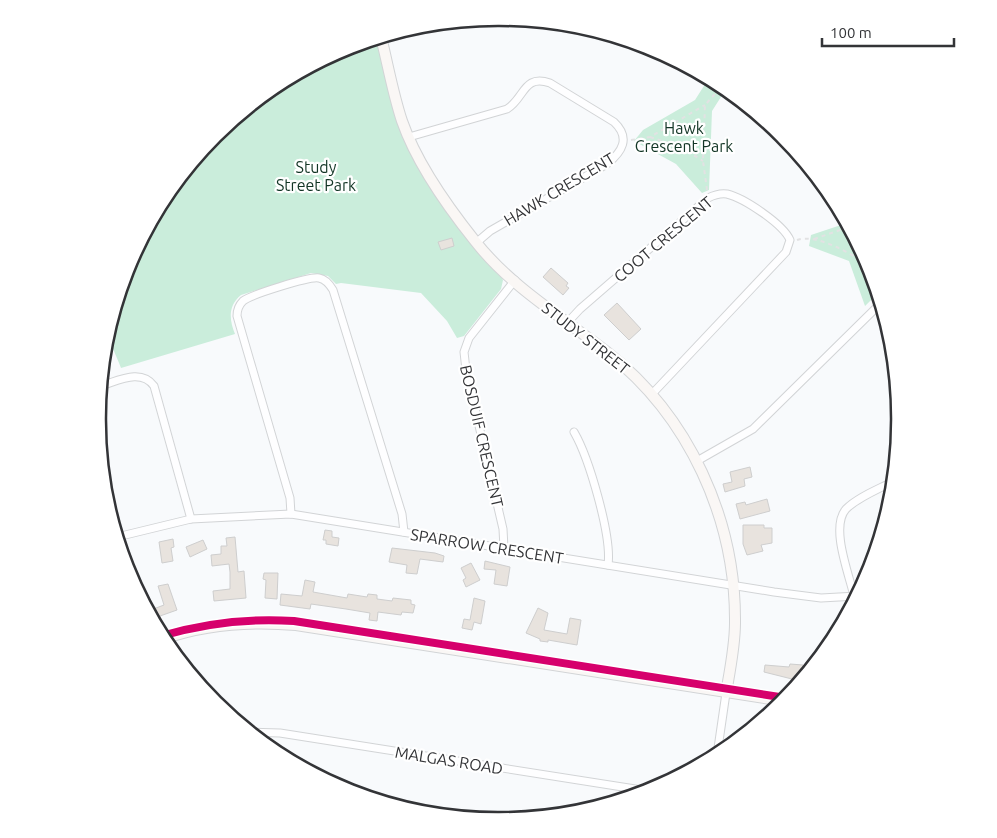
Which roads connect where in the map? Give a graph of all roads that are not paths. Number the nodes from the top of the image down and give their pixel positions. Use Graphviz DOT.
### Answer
graph roads {
  1 [pos="383,44"];
  2 [pos="409,137"];
  3 [pos="476,242"];
  4 [pos="514,280"];
  5 [pos="875,309"];
  6 [pos="567,323"];
  7 [pos="108,384"];
  8 [pos="652,394"];
  9 [pos="574,432"];
  10 [pos="697,461"];
  11 [pos="886,486"];
  12 [pos="291,514"];
  13 [pos="191,519"];
  14 [pos="404,532"];
  15 [pos="124,535"];
  16 [pos="504,548"];
  17 [pos="608,565"];
  18 [pos="733,584"];
  19 [pos="854,587"];
  20 [pos="849,596"];
  21 [pos="172,637"];
  22 [pos="726,693"];
  23 [pos="773,700"];
  24 [pos="261,732"];
  25 [pos="718,745"];
  26 [pos="632,788"];
  1 -- 2 [label="street, STUDY STREET"];
  2 -- 3 [label="street, STUDY STREET"];
  2 -- 3 [label="street, HAWK CRESCENT"];
  3 -- 4 [label="street, STUDY STREET"];
  4 -- 6 [label="street, STUDY STREET"];
  4 -- 16 [label="street, BOSDUIF CRESCENT"];
  5 -- 10 [label="street"];
  6 -- 8 [label="street, STUDY STREET"];
  6 -- 8 [label="street, COOT CRESCENT"];
  7 -- 13 [label="street"];
  8 -- 10 [label="street, STUDY STREET"];
  9 -- 17 [label="street"];
  10 -- 18 [label="street, STUDY STREET"];
  11 -- 19 [label="street"];
  12 -- 13 [label="street, SPARROW CRESCENT"];
  12 -- 14 [label="street, SPARROW CRESCENT"];
  12 -- 14 [label="street"];
  13 -- 15 [label="street, SPARROW CRESCENT"];
  14 -- 16 [label="street, SPARROW CRESCENT"];
  16 -- 17 [label="street, SPARROW CRESCENT"];
  17 -- 18 [label="street, SPARROW CRESCENT"];
  18 -- 20 [label="street, SPARROW CRESCENT"];
  18 -- 22 [label="street, STUDY STREET"];
  21 -- 22 [label="street"];
  22 -- 23 [label="street"];
  22 -- 25 [label="street"];
  24 -- 26 [label="street, MALGAS ROAD"];
}
